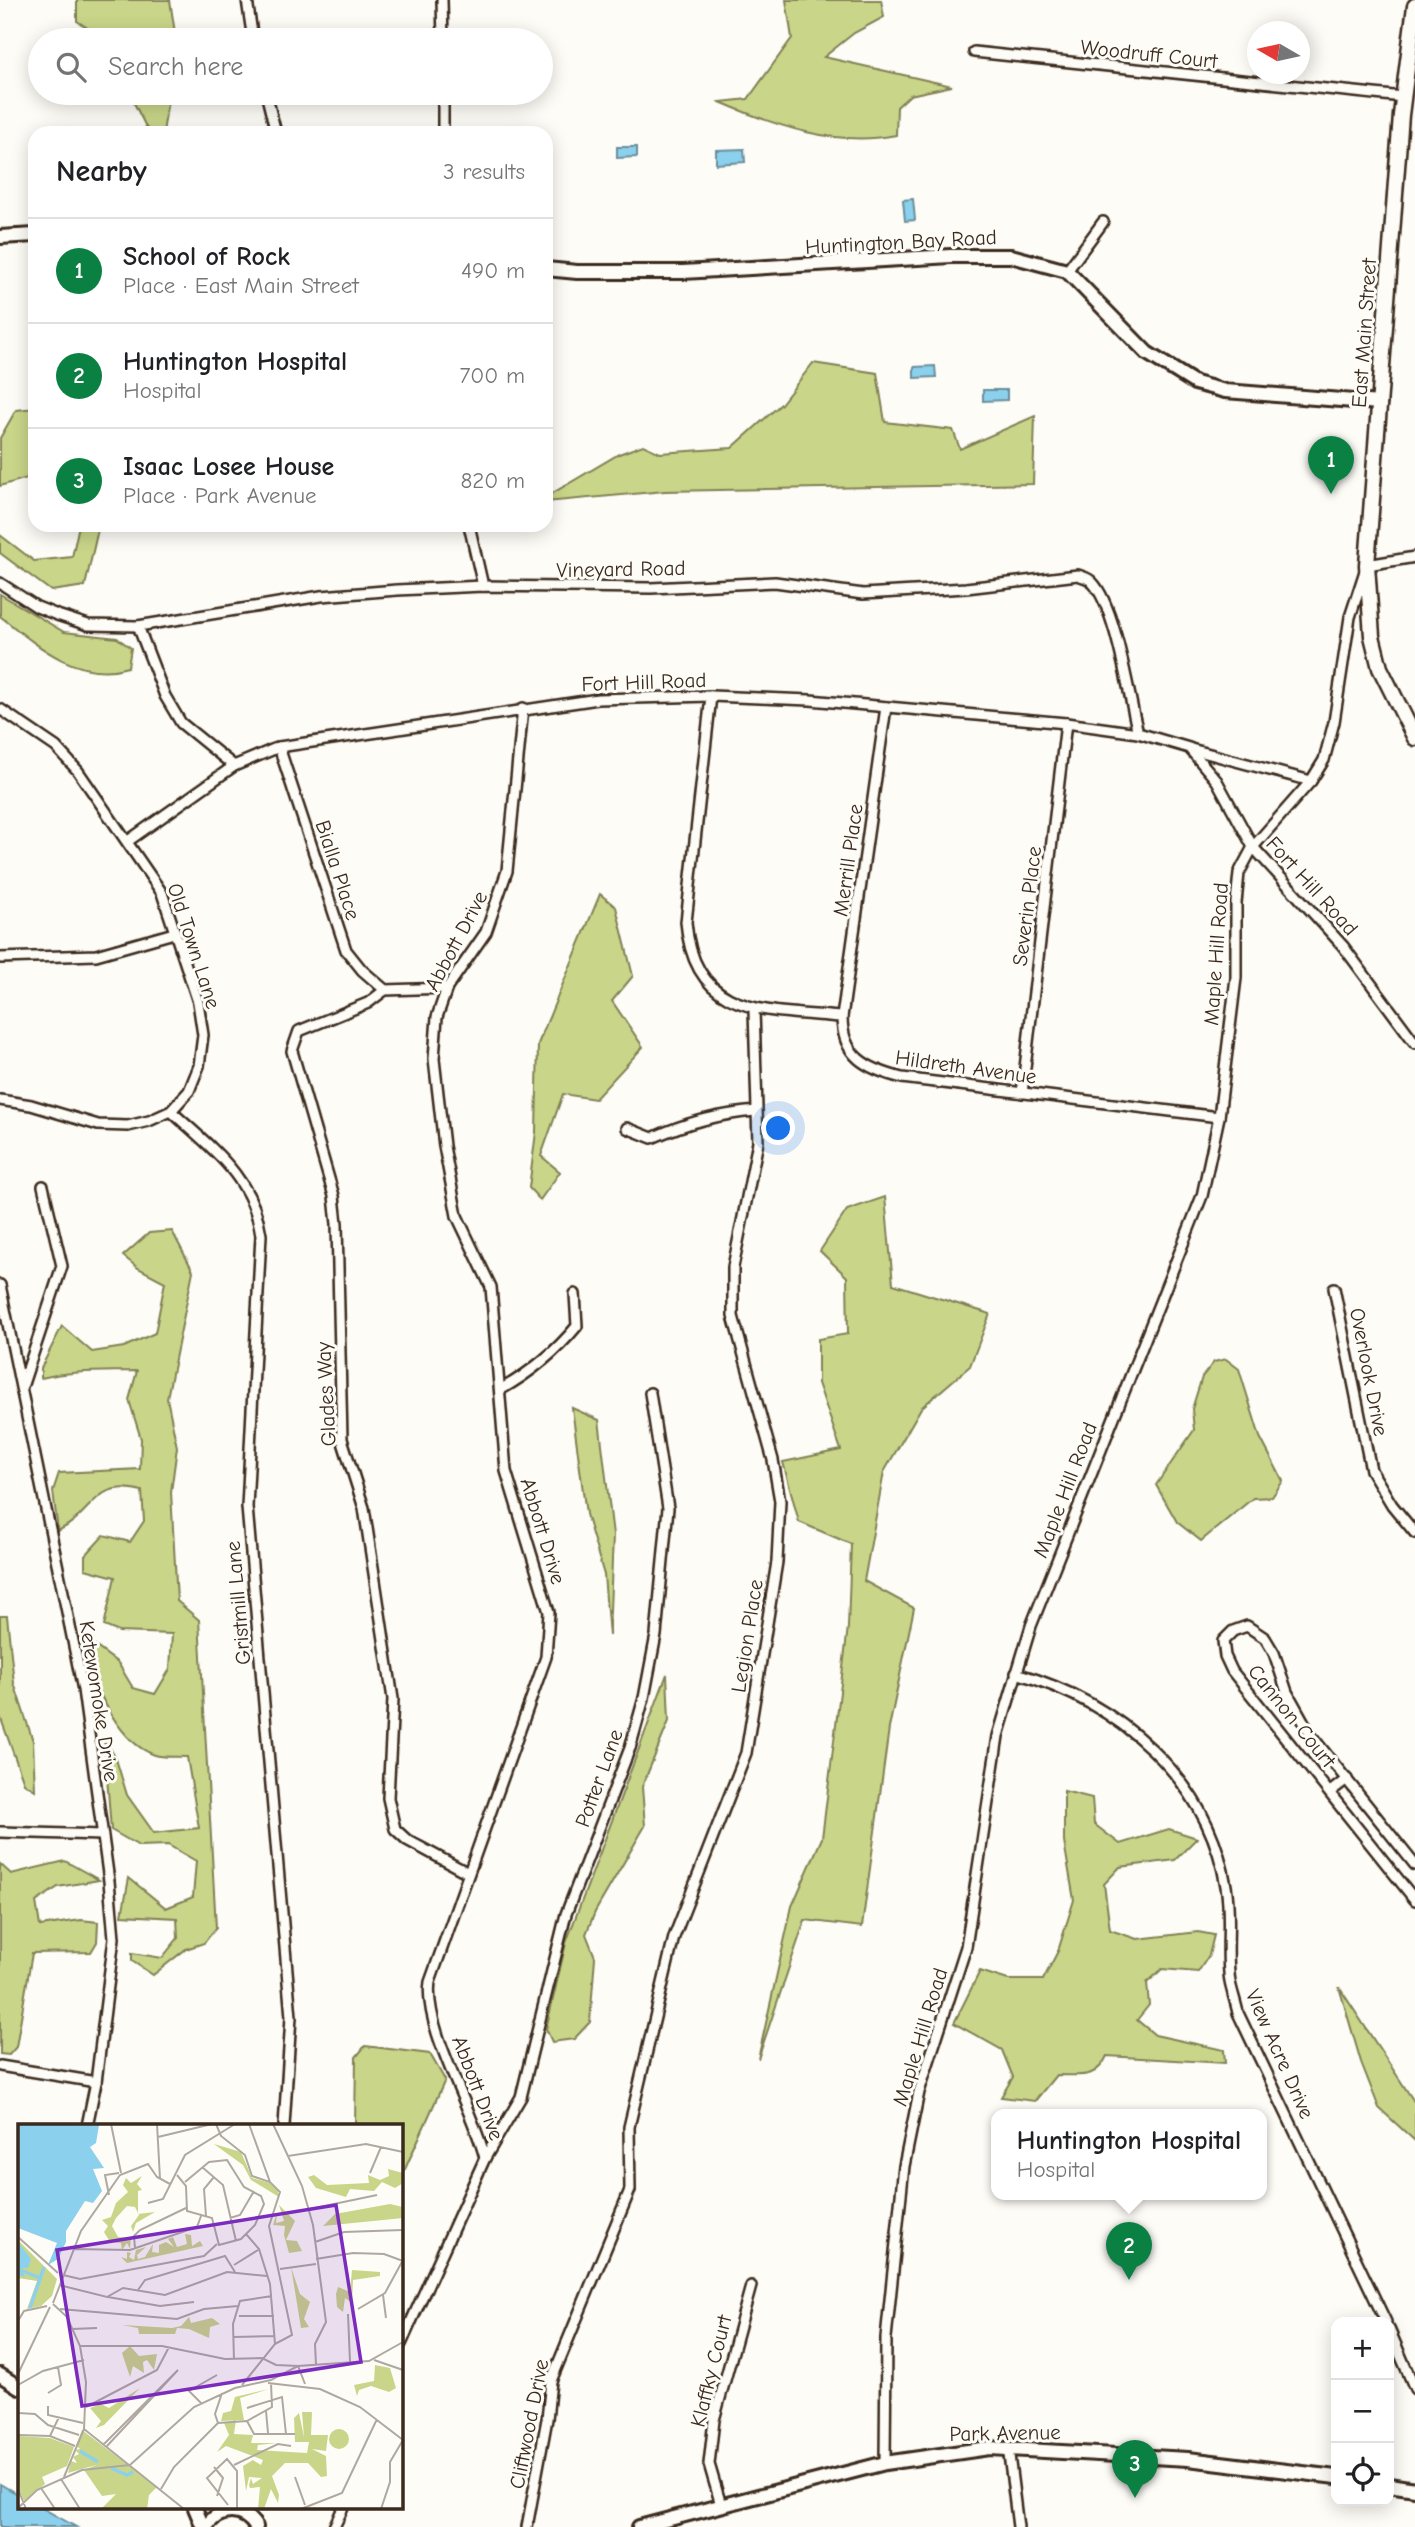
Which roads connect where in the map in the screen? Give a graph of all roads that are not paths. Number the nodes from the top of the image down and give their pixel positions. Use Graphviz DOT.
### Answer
graph roads {
  1 [pos="247,0"];
  2 [pos="442,0"];
  3 [pos="1415,6"];
  4 [pos="251,28"];
  5 [pos="443,28"];
  6 [pos="974,52"];
  7 [pos="1403,97"];
  8 [pos="269,105"];
  9 [pos="443,105"];
  10 [pos="274,126"];
  11 [pos="443,126"];
  12 [pos="1103,222"];
  13 [pos="28,235"];
  14 [pos="0,237"];
  15 [pos="553,270"];
  16 [pos="1066,271"];
  17 [pos="1380,403"];
  18 [pos="471,532"];
  19 [pos="1415,557"];
  20 [pos="1367,565"];
  21 [pos="0,583"];
  22 [pos="483,586"];
  23 [pos="138,625"];
  24 [pos="711,696"];
  25 [pos="886,707"];
  26 [pos="523,708"];
  27 [pos="0,709"];
  28 [pos="1066,723"];
  29 [pos="1138,733"];
  30 [pos="1415,738"];
  31 [pos="279,747"];
  32 [pos="1189,748"];
  33 [pos="233,766"];
  34 [pos="1311,780"];
  35 [pos="128,841"];
  36 [pos="1252,847"];
  37 [pos="174,933"];
  38 [pos="0,958"];
  39 [pos="447,988"];
  40 [pos="385,990"];
  41 [pos="754,1010"];
  42 [pos="842,1017"];
  43 [pos="1415,1042"];
  44 [pos="1022,1093"];
  45 [pos="0,1100"];
  46 [pos="171,1111"];
  47 [pos="756,1111"];
  48 [pos="1219,1117"];
  49 [pos="627,1128"];
  50 [pos="43,1186"];
  51 [pos="0,1285"];
  52 [pos="1334,1288"];
  53 [pos="575,1294"];
  54 [pos="22,1385"];
  55 [pos="500,1390"];
  56 [pos="650,1393"];
  57 [pos="1415,1533"];
  58 [pos="1016,1673"];
  59 [pos="1347,1779"];
  60 [pos="1330,1792"];
  61 [pos="0,1832"];
  62 [pos="102,1835"];
  63 [pos="1415,1865"];
  64 [pos="468,1873"];
  65 [pos="1415,1900"];
  66 [pos="0,2066"];
  67 [pos="96,2082"];
  68 [pos="87,2124"];
  69 [pos="284,2124"];
  70 [pos="485,2158"];
  71 [pos="605,2253"];
  72 [pos="751,2286"];
  73 [pos="1384,2317"];
  74 [pos="1394,2341"];
  75 [pos="402,2342"];
  76 [pos="0,2375"];
  77 [pos="18,2383"];
  78 [pos="1415,2389"];
  79 [pos="1008,2447"];
  80 [pos="885,2462"];
  81 [pos="1331,2476"];
  82 [pos="1394,2486"];
  83 [pos="1415,2490"];
  84 [pos="721,2505"];
  85 [pos="196,2510"];
  86 [pos="226,2510"];
  87 [pos="342,2510"];
  88 [pos="204,2527"];
  89 [pos="256,2527"];
  90 [pos="334,2527"];
  91 [pos="527,2527"];
  92 [pos="639,2527"];
  93 [pos="1018,2527"];
  1 -- 4 [label="street"];
  2 -- 5 [label="street"];
  3 -- 7 [label="main road, East Main Street"];
  6 -- 7 [label="street, Woodruff Court"];
  7 -- 17 [label="main road, East Main Street"];
  8 -- 10 [label="street"];
  9 -- 11 [label="street"];
  12 -- 16 [label="street"];
  13 -- 14 [label="street"];
  15 -- 16 [label="street, Huntington Bay Road"];
  16 -- 17 [label="street, Huntington Bay Road"];
  17 -- 20 [label="main road, East Main Street"];
  18 -- 22 [label="street"];
  19 -- 20 [label="street"];
  20 -- 30 [label="main road, East Main Street"];
  20 -- 34 [label="street, Maple Hill Road"];
  21 -- 23 [label="street, Vineyard Road"];
  22 -- 23 [label="street, Vineyard Road"];
  22 -- 29 [label="street, Vineyard Road"];
  23 -- 33 [label="street"];
  24 -- 25 [label="street, Fort Hill Road"];
  24 -- 26 [label="street, Fort Hill Road"];
  24 -- 41 [label="street"];
  25 -- 28 [label="street, Fort Hill Road"];
  25 -- 42 [label="street, Merrill Place"];
  26 -- 31 [label="street, Fort Hill Road"];
  26 -- 39 [label="street, Abbott Drive"];
  27 -- 35 [label="street, Old Town Lane"];
  28 -- 29 [label="street, Fort Hill Road"];
  28 -- 44 [label="street, Severin Place"];
  29 -- 32 [label="street, Fort Hill Road"];
  31 -- 33 [label="street, Fort Hill Road"];
  31 -- 40 [label="street, Bialla Place"];
  32 -- 34 [label="street, Fort Hill Road"];
  32 -- 36 [label="street, Fort Hill Road"];
  33 -- 35 [label="street, Fort Hill Road"];
  34 -- 36 [label="street, Maple Hill Road"];
  35 -- 37 [label="street, Old Town Lane"];
  36 -- 43 [label="street, Fort Hill Road"];
  36 -- 48 [label="street, Maple Hill Road"];
  37 -- 38 [label="street"];
  37 -- 46 [label="street, Old Town Lane"];
  39 -- 40 [label="street, Glades Way"];
  39 -- 55 [label="street, Abbott Drive"];
  40 -- 64 [label="street, Glades Way"];
  41 -- 42 [label="street"];
  41 -- 47 [label="street, Legion Place"];
  42 -- 44 [label="street, Hildreth Avenue"];
  44 -- 48 [label="street, Hildreth Avenue"];
  45 -- 46 [label="street"];
  46 -- 69 [label="street, Gristmill Lane"];
  47 -- 49 [label="street"];
  47 -- 71 [label="street, Legion Place"];
  48 -- 58 [label="street, Maple Hill Road"];
  50 -- 54 [label="street"];
  51 -- 54 [label="street, Ketewomoke Drive"];
  52 -- 57 [label="street, Overlook Drive"];
  53 -- 55 [label="street"];
  54 -- 62 [label="street, Ketewomoke Drive"];
  55 -- 64 [label="street, Abbott Drive"];
  56 -- 70 [label="street, Potter Lane"];
  58 -- 73 [label="street, View Acre Drive"];
  58 -- 80 [label="street, Maple Hill Road"];
  59 -- 60 [label="street"];
  59 -- 60 [label="street, Cannon Court"];
  59 -- 63 [label="street, Cannon Court"];
  60 -- 65 [label="street, Cannon Court"];
  61 -- 62 [label="street"];
  62 -- 67 [label="street, Ketewomoke Drive"];
  64 -- 70 [label="street, Abbott Drive"];
  66 -- 67 [label="street"];
  67 -- 68 [label="street, Ketewomoke Drive"];
  70 -- 75 [label="street, Abbott Drive"];
  71 -- 91 [label="street, Cliftwood Drive"];
  72 -- 84 [label="street, Klaffky Court"];
  74 -- 78 [label="street"];
  76 -- 77 [label="street"];
  79 -- 80 [label="street, Park Avenue"];
  79 -- 81 [label="street, Park Avenue"];
  79 -- 93 [label="street"];
  80 -- 84 [label="street, Park Avenue"];
  82 -- 83 [label="street"];
  84 -- 92 [label="street, Park Avenue"];
  85 -- 88 [label="street"];
  86 -- 88 [label="street"];
  86 -- 89 [label="street"];
  87 -- 90 [label="street"];
}
